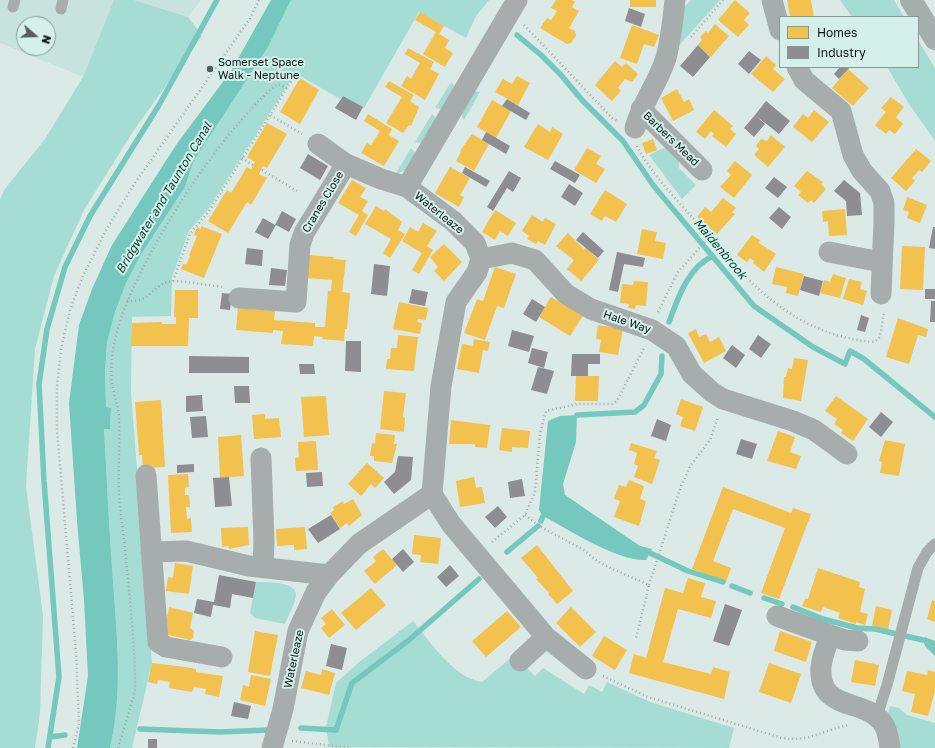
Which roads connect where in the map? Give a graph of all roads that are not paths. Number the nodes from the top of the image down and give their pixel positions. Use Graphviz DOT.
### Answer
graph roads {
  1 [pos="675,0"];
  2 [pos="772,0"];
  3 [pos="911,0"];
  4 [pos="518,10"];
  5 [pos="779,26"];
  6 [pos="935,39"];
  7 [pos="798,68"];
  8 [pos="318,144"];
  9 [pos="346,164"];
  10 [pos="702,170"];
  11 [pos="407,187"];
  12 [pos="829,252"];
  13 [pos="481,259"];
  14 [pos="881,262"];
  15 [pos="239,298"];
  16 [pos="883,299"];
  17 [pos="846,454"];
  18 [pos="261,458"];
  19 [pos="146,475"];
  20 [pos="432,494"];
  21 [pos="935,544"];
  22 [pos="151,552"];
  23 [pos="263,567"];
  24 [pos="329,575"];
  25 [pos="777,616"];
  26 [pos="830,635"];
  27 [pos="546,637"];
  28 [pos="858,641"];
  29 [pos="222,657"];
  30 [pos="520,661"];
  31 [pos="586,669"];
  32 [pos="877,716"];
  33 [pos="273,744"];
  34 [pos="890,748"];
  1 -- 10 [label="street, Barbers Mead"];
  2 -- 5 [label="street"];
  3 -- 6 [label="main road"];
  4 -- 11 [label="street, Waterleaze"];
  7 -- 14 [label="street"];
  8 -- 9 [label="street, Cranes Close"];
  9 -- 11 [label="street, Cranes Close"];
  9 -- 15 [label="street, Cranes Close"];
  11 -- 13 [label="street, Waterleaze"];
  12 -- 14 [label="street"];
  13 -- 17 [label="street, Hale Way"];
  13 -- 20 [label="street"];
  14 -- 16 [label="street"];
  18 -- 23 [label="street"];
  19 -- 22 [label="street"];
  20 -- 24 [label="street, Waterleaze"];
  20 -- 27 [label="street"];
  21 -- 32 [label="lane"];
  22 -- 23 [label="street"];
  22 -- 29 [label="street"];
  23 -- 24 [label="street"];
  24 -- 33 [label="street, Waterleaze"];
  25 -- 26 [label="street"];
  26 -- 28 [label="street"];
  26 -- 32 [label="street"];
  27 -- 30 [label="street"];
  27 -- 31 [label="street"];
  32 -- 34 [label="street"];
}
